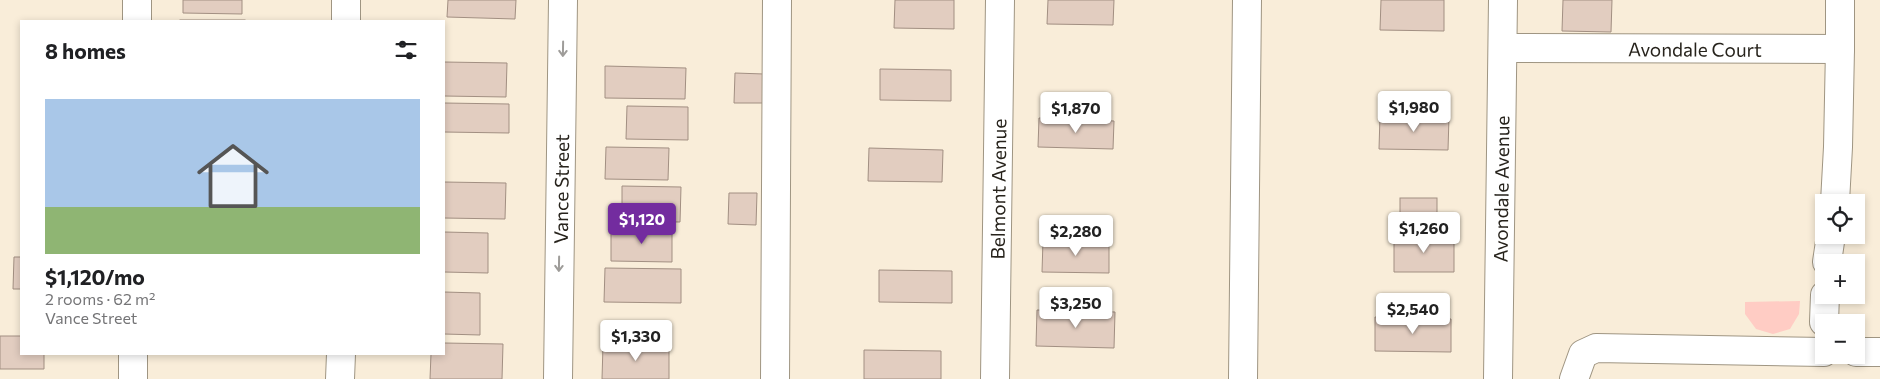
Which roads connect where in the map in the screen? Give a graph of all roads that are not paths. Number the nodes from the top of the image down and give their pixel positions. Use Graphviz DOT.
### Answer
graph roads {
  1 [pos="137,0"];
  2 [pos="346,0"];
  3 [pos="563,0"];
  4 [pos="777,0"];
  5 [pos="1000,0"];
  6 [pos="1247,0"];
  7 [pos="1503,0"];
  8 [pos="1840,0"];
  9 [pos="137,20"];
  10 [pos="346,20"];
  11 [pos="1503,48"];
  12 [pos="1840,49"];
  13 [pos="1835,194"];
  14 [pos="1815,352"];
  15 [pos="1865,352"];
  16 [pos="1880,352"];
  17 [pos="133,355"];
  18 [pos="341,355"];
  19 [pos="133,379"];
  20 [pos="340,379"];
  21 [pos="558,379"];
  22 [pos="775,379"];
  23 [pos="994,379"];
  24 [pos="1243,379"];
  25 [pos="1498,379"];
  26 [pos="1574,379"];
  1 -- 9 [label="street"];
  2 -- 10 [label="street"];
  3 -- 21 [label="street, Vance Street, one-way"];
  4 -- 22 [label="street"];
  5 -- 23 [label="street, Belmont Avenue"];
  6 -- 24 [label="street"];
  7 -- 11 [label="street, Avondale Avenue"];
  8 -- 12 [label="street"];
  11 -- 12 [label="street, Avondale Court"];
  11 -- 25 [label="street, Avondale Avenue"];
  12 -- 13 [label="street"];
  14 -- 26 [label="street"];
  15 -- 16 [label="street"];
  17 -- 19 [label="street"];
  18 -- 20 [label="street"];
}
